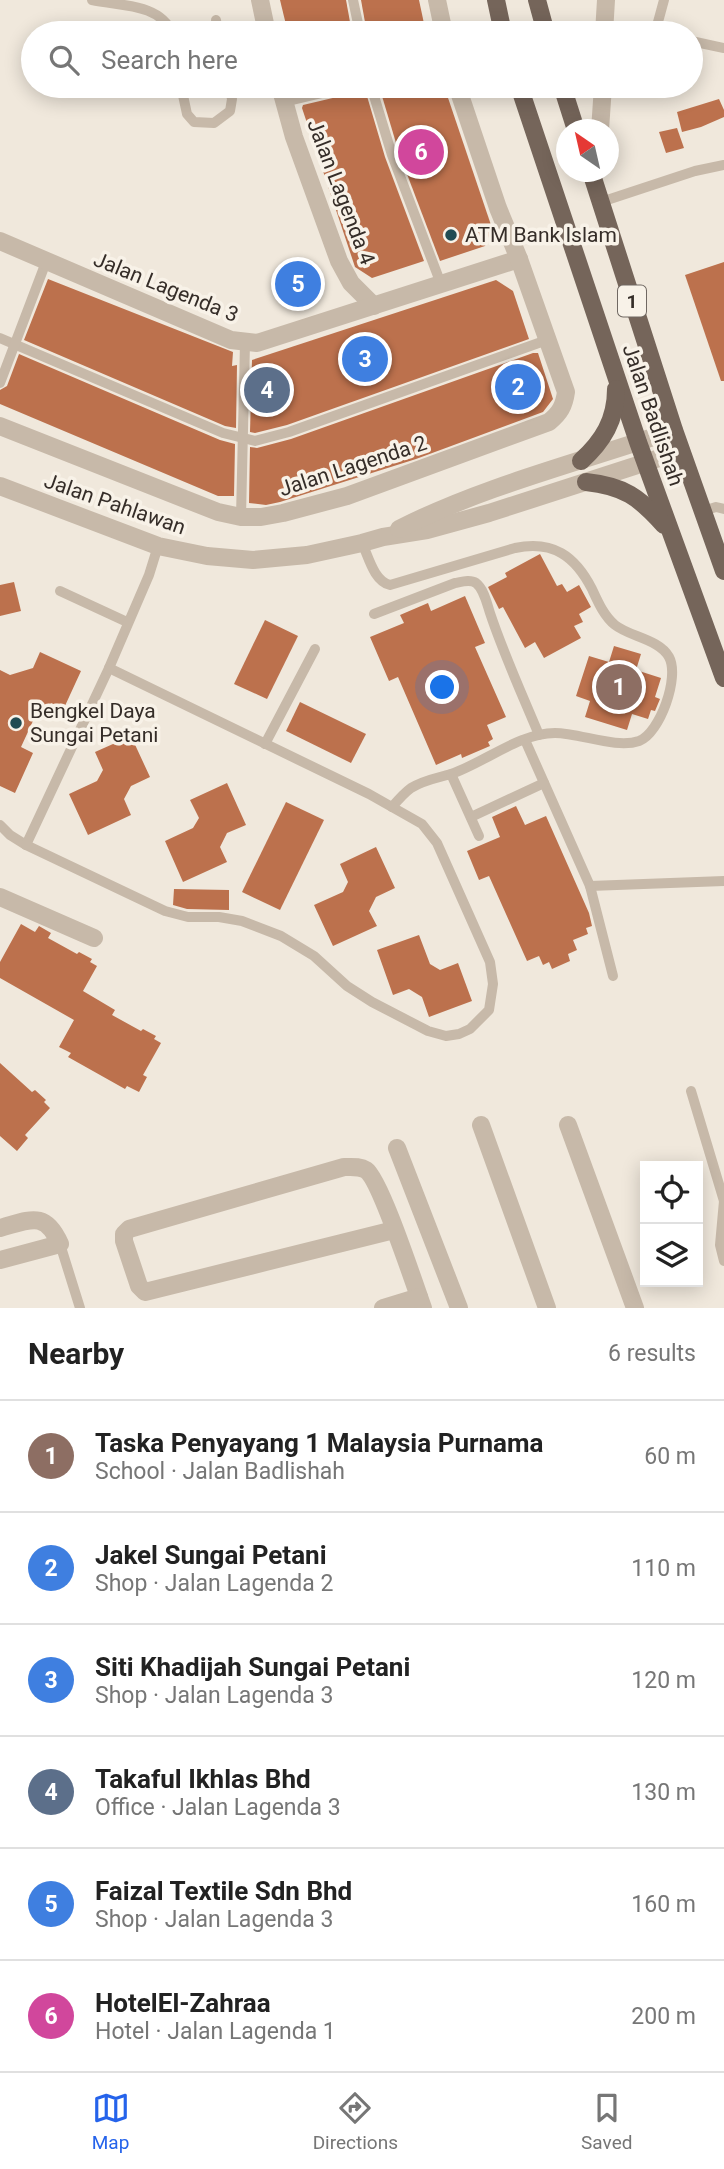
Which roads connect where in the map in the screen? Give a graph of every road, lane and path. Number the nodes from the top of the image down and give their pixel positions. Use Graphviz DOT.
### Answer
graph roads {
  1 [pos="92,0"];
  2 [pos="260,0"];
  3 [pos="353,0"];
  4 [pos="437,0"];
  5 [pos="496,0"];
  6 [pos="537,0"];
  7 [pos="606,0"];
  8 [pos="664,0"];
  9 [pos="163,21"];
  10 [pos="264,21"];
  11 [pos="357,21"];
  12 [pos="441,21"];
  13 [pos="500,21"];
  14 [pos="543,21"];
  15 [pos="605,21"];
  16 [pos="658,21"];
  17 [pos="703,44"];
  18 [pos="724,48"];
  19 [pos="184,98"];
  20 [pos="232,98"];
  21 [pos="283,98"];
  22 [pos="375,98"];
  23 [pos="461,98"];
  24 [pos="523,98"];
  25 [pos="566,98"];
  26 [pos="602,98"];
  27 [pos="572,119"];
  28 [pos="601,119"];
  29 [pos="724,165"];
  30 [pos="595,182"];
  31 [pos="601,202"];
  32 [pos="0,241"];
  33 [pos="519,259"];
  34 [pos="46,262"];
  35 [pos="441,284"];
  36 [pos="374,306"];
  37 [pos="0,338"];
  38 [pos="547,340"];
  39 [pos="246,343"];
  40 [pos="16,345"];
  41 [pos="616,379"];
  42 [pos="0,383"];
  43 [pos="0,426"];
  44 [pos="674,430"];
  45 [pos="243,439"];
  46 [pos="638,442"];
  47 [pos="681,451"];
  48 [pos="580,461"];
  49 [pos="645,463"];
  50 [pos="586,482"];
  51 [pos="0,486"];
  52 [pos="724,509"];
  53 [pos="703,511"];
  54 [pos="241,517"];
  55 [pos="671,533"];
  56 [pos="383,537"];
  57 [pos="362,544"];
  58 [pos="158,546"];
  59 [pos="724,572"];
  60 [pos="60,591"];
  61 [pos="374,614"];
  62 [pos="127,622"];
  63 [pos="315,649"];
  64 [pos="108,668"];
  65 [pos="724,678"];
  66 [pos="539,735"];
  67 [pos="525,740"];
  68 [pos="265,744"];
  69 [pos="451,774"];
  70 [pos="544,783"];
  71 [pos="392,807"];
  72 [pos="471,817"];
  73 [pos="0,825"];
  74 [pos="479,836"];
  75 [pos="26,845"];
  76 [pos="724,881"];
  77 [pos="590,887"];
  78 [pos="0,897"];
  79 [pos="94,938"];
  80 [pos="613,976"];
  81 [pos="691,1091"];
  82 [pos="481,1125"];
  83 [pos="568,1125"];
  84 [pos="397,1148"];
  85 [pos="724,1201"];
  86 [pos="0,1228"];
  87 [pos="394,1230"];
  88 [pos="60,1244"];
  89 [pos="0,1260"];
  90 [pos="724,1261"];
  91 [pos="421,1303"];
  92 [pos="80,1308"];
  93 [pos="383,1308"];
  94 [pos="459,1308"];
  95 [pos="547,1308"];
  96 [pos="635,1308"];
  1 -- 9 [label="lane"];
  2 -- 10 [label="street"];
  3 -- 11 [label="lane"];
  4 -- 12 [label="street"];
  5 -- 13 [label="main road"];
  6 -- 14 [label="main road"];
  7 -- 15 [label="street"];
  8 -- 16 [label="lane"];
  17 -- 18 [label="lane"];
  19 -- 20 [label="lane"];
  21 -- 36 [label="street, Jalan Lagenda 4"];
  22 -- 35 [label="lane"];
  23 -- 33 [label="street"];
  24 -- 41 [label="main road, Jalan Badlishah / 1"];
  25 -- 27 [label="main road"];
  26 -- 28 [label="street"];
  29 -- 31 [label="lane"];
  30 -- 31 [label="main road, Jalan Badlishah / 1"];
  31 -- 44 [label="main road, Jalan Badlishah / 1"];
  32 -- 34 [label="street, Jalan Lagenda 3"];
  33 -- 35 [label="street, Jalan Lagenda 3"];
  33 -- 38 [label="street"];
  34 -- 39 [label="street, Jalan Lagenda 3"];
  34 -- 40 [label="lane"];
  35 -- 36 [label="street, Jalan Lagenda 3"];
  36 -- 39 [label="street, Jalan Lagenda 3"];
  37 -- 40 [label="lane"];
  38 -- 45 [label="lane"];
  38 -- 54 [label="street, Jalan Lagenda 2"];
  39 -- 45 [label="lane"];
  40 -- 42 [label="lane"];
  40 -- 45 [label="lane"];
  41 -- 46 [label="main road, Jalan Badlishah / 1"];
  41 -- 48 [label="main road"];
  43 -- 54 [label="street, Jalan Lagenda 2"];
  44 -- 46 [label="street, Jalan Pahlawan"];
  44 -- 47 [label="main road, Jalan Badlishah / 1"];
  45 -- 54 [label="lane"];
  46 -- 48 [label="street, Jalan Pahlawan"];
  46 -- 49 [label="main road, Jalan Badlishah / 1"];
  47 -- 49 [label="street, Jalan Pahlawan"];
  47 -- 53 [label="main road, Jalan Badlishah / 1"];
  48 -- 56 [label="street, Jalan Pahlawan"];
  49 -- 50 [label="street, Jalan Pahlawan"];
  49 -- 55 [label="main road, Jalan Badlishah / 1"];
  50 -- 55 [label="main road"];
  50 -- 56 [label="street, Jalan Pahlawan"];
  51 -- 58 [label="street, Jalan Pahlawan"];
  52 -- 53 [label="lane"];
  53 -- 59 [label="main road, Jalan Badlishah / 1"];
  55 -- 65 [label="main road, Jalan Badlishah / 1"];
  56 -- 57 [label="street, Jalan Pahlawan"];
  57 -- 58 [label="street, Jalan Pahlawan"];
  57 -- 66 [label="lane"];
  58 -- 62 [label="lane"];
  60 -- 62 [label="lane"];
  61 -- 66 [label="lane"];
  62 -- 64 [label="lane"];
  63 -- 68 [label="lane"];
  64 -- 68 [label="lane"];
  64 -- 75 [label="lane"];
  66 -- 67 [label="lane"];
  67 -- 69 [label="lane"];
  67 -- 70 [label="lane"];
  68 -- 71 [label="lane"];
  69 -- 71 [label="lane"];
  69 -- 72 [label="lane"];
  70 -- 72 [label="lane"];
  70 -- 77 [label="lane"];
  71 -- 75 [label="lane"];
  72 -- 74 [label="lane"];
  73 -- 75 [label="lane"];
  76 -- 77 [label="lane"];
  77 -- 80 [label="lane"];
  78 -- 79 [label="street"];
  81 -- 85 [label="lane"];
  82 -- 95 [label="street"];
  83 -- 96 [label="street"];
  84 -- 94 [label="street"];
  85 -- 90 [label="lane"];
  86 -- 88 [label="street"];
  87 -- 87 [label="street"];
  87 -- 91 [label="street"];
  88 -- 89 [label="street"];
  88 -- 92 [label="lane"];
  91 -- 93 [label="street"];
}
